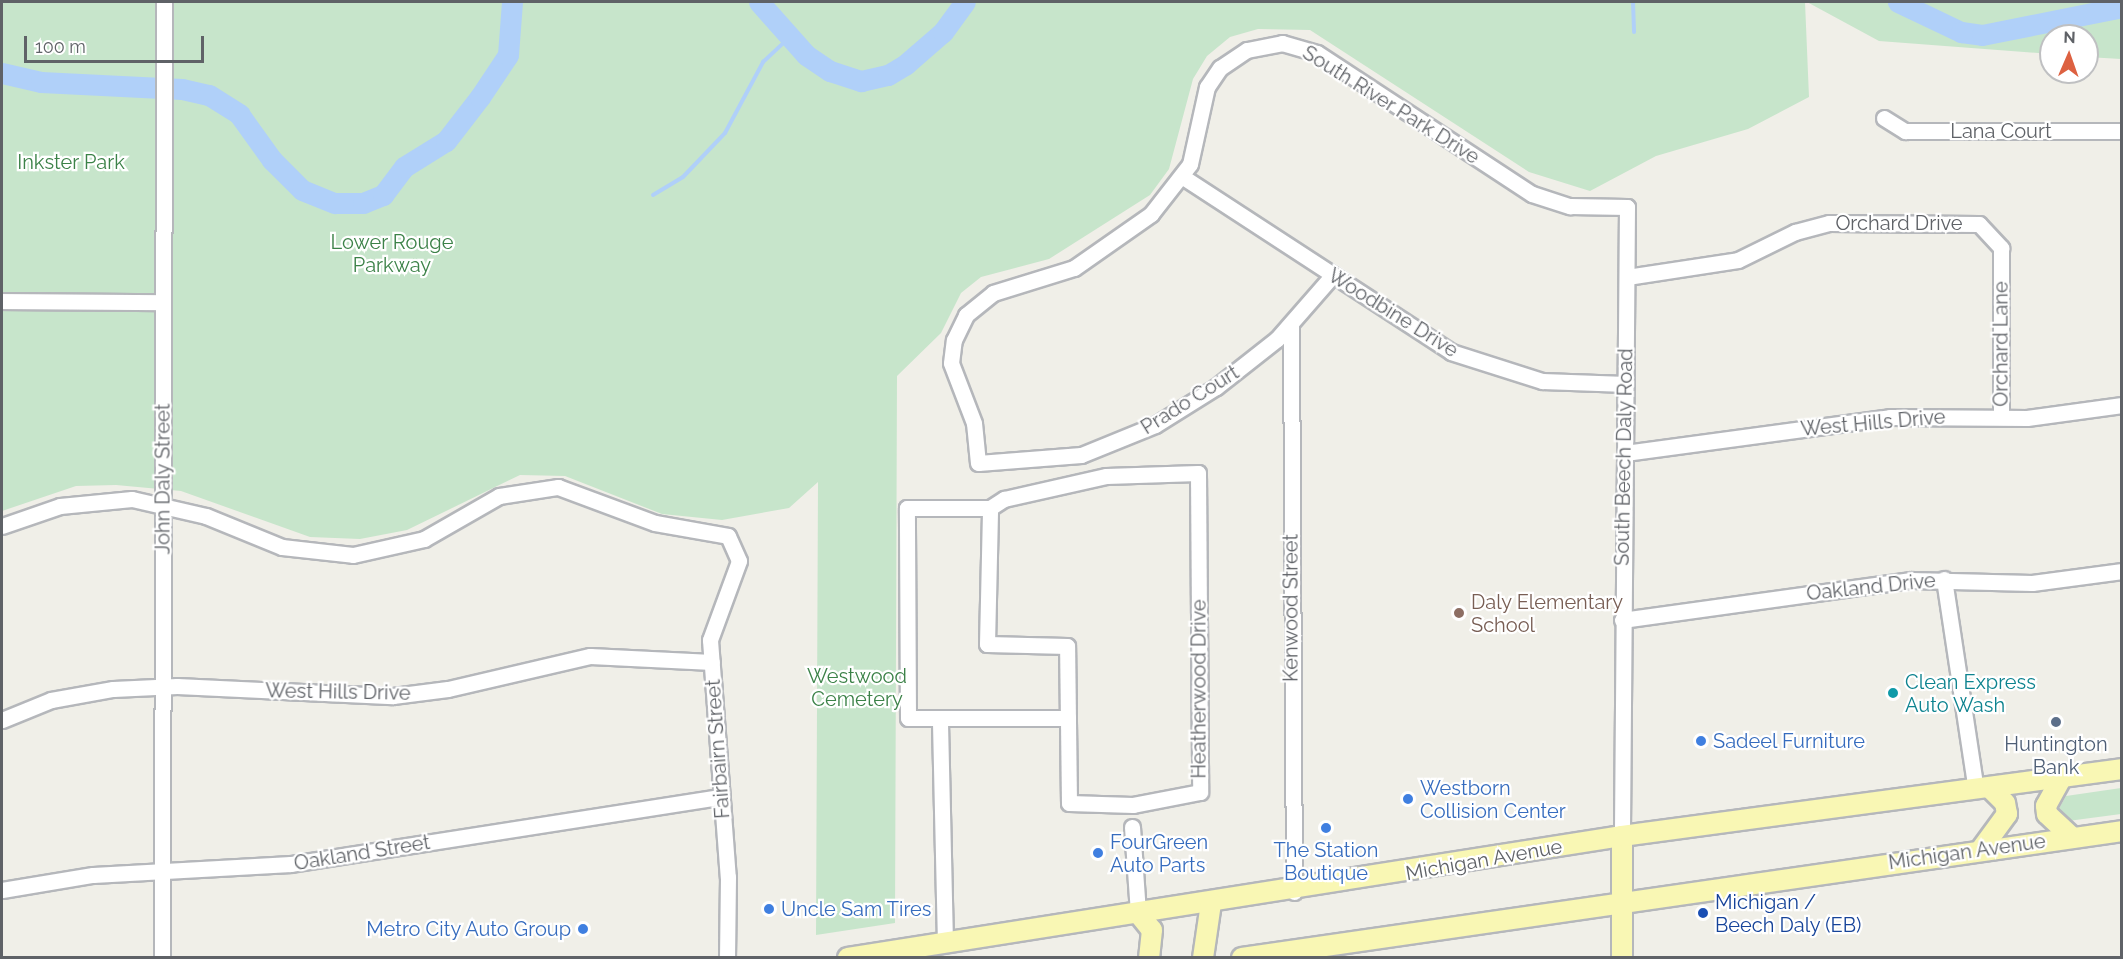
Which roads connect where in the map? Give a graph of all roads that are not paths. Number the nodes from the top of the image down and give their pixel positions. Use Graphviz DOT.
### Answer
graph roads {
  1 [pos="165,2"];
  2 [pos="1884,118"];
  3 [pos="2121,131"];
  4 [pos="1183,177"];
  5 [pos="1627,207"];
  6 [pos="2001,271"];
  7 [pos="1332,276"];
  8 [pos="1627,277"];
  9 [pos="2,301"];
  10 [pos="162,302"];
  11 [pos="1291,324"];
  12 [pos="1626,384"];
  13 [pos="2121,405"];
  14 [pos="2001,417"];
  15 [pos="1625,453"];
  16 [pos="978,463"];
  17 [pos="163,504"];
  18 [pos="990,508"];
  19 [pos="2,526"];
  20 [pos="2121,571"];
  21 [pos="1944,579"];
  22 [pos="1622,620"];
  23 [pos="712,662"];
  24 [pos="162,687"];
  25 [pos="940,718"];
  26 [pos="1068,718"];
  27 [pos="2,720"];
  28 [pos="2121,769"];
  29 [pos="2062,777"];
  30 [pos="1983,789"];
  31 [pos="721,796"];
  32 [pos="1132,828"];
  33 [pos="2121,831"];
  34 [pos="1622,836"];
  35 [pos="2073,838"];
  36 [pos="1980,850"];
  37 [pos="162,873"];
  38 [pos="2,890"];
  39 [pos="1294,892"];
  40 [pos="1211,903"];
  41 [pos="1623,905"];
  42 [pos="1138,913"];
  43 [pos="945,943"];
  44 [pos="162,957"];
  45 [pos="727,957"];
  46 [pos="855,957"];
  47 [pos="1149,957"];
  48 [pos="1203,957"];
  49 [pos="1242,957"];
  50 [pos="1622,957"];
  1 -- 10 [label="street, John Daly Street"];
  2 -- 3 [label="street, Lana Court"];
  4 -- 5 [label="street, South River Park Drive"];
  4 -- 7 [label="street, Woodbine Drive"];
  4 -- 16 [label="street, South River Park Drive"];
  5 -- 8 [label="street, South Beech Daly Road"];
  6 -- 8 [label="street, Orchard Drive"];
  6 -- 14 [label="street, Orchard Lane"];
  7 -- 11 [label="street, Prado Court"];
  7 -- 12 [label="street, Woodbine Drive"];
  8 -- 12 [label="street, South Beech Daly Road"];
  9 -- 10 [label="street"];
  10 -- 17 [label="street, John Daly Street"];
  11 -- 16 [label="street, Prado Court"];
  11 -- 39 [label="street, Kenwood Street"];
  12 -- 15 [label="street, South Beech Daly Road"];
  13 -- 14 [label="street, West Hills Drive"];
  14 -- 15 [label="street, West Hills Drive"];
  15 -- 22 [label="street, South Beech Daly Road"];
  17 -- 19 [label="street"];
  17 -- 23 [label="street, Fairbairn Street"];
  17 -- 24 [label="street, John Daly Street"];
  18 -- 25 [label="street, Heatherwood Drive"];
  18 -- 26 [label="street, Heatherwood Drive"];
  18 -- 26 [label="street, Heatherwood Drive"];
  20 -- 21 [label="street, Oakland Drive"];
  21 -- 22 [label="street, Oakland Drive"];
  21 -- 30 [label="street"];
  22 -- 34 [label="street, South Beech Daly Road"];
  23 -- 24 [label="street, West Hills Drive"];
  23 -- 31 [label="street, Fairbairn Street"];
  24 -- 27 [label="street, West Hills Drive"];
  24 -- 37 [label="street, John Daly Street"];
  25 -- 26 [label="street"];
  25 -- 43 [label="street"];
  28 -- 29 [label="main road, Michigan Avenue"];
  29 -- 30 [label="main road, Michigan Avenue"];
  29 -- 35 [label="main road"];
  30 -- 34 [label="main road, Michigan Avenue"];
  30 -- 36 [label="main road"];
  31 -- 37 [label="street, Oakland Street"];
  31 -- 45 [label="street, Fairbairn Street"];
  32 -- 42 [label="street"];
  33 -- 35 [label="main road, Michigan Avenue"];
  34 -- 39 [label="main road, Michigan Avenue"];
  34 -- 41 [label="main road, South Beech Daly Road"];
  35 -- 36 [label="main road, Michigan Avenue"];
  36 -- 41 [label="main road, Michigan Avenue"];
  37 -- 38 [label="street, Oakland Street"];
  37 -- 44 [label="street, John Daly Street"];
  39 -- 40 [label="main road, Michigan Avenue"];
  40 -- 42 [label="main road, Michigan Avenue"];
  40 -- 48 [label="main road"];
  41 -- 49 [label="main road, Michigan Avenue"];
  41 -- 50 [label="main road, South Beech Daly Road"];
  42 -- 43 [label="main road, Michigan Avenue"];
  42 -- 47 [label="main road"];
  43 -- 46 [label="main road, Michigan Avenue"];
}
